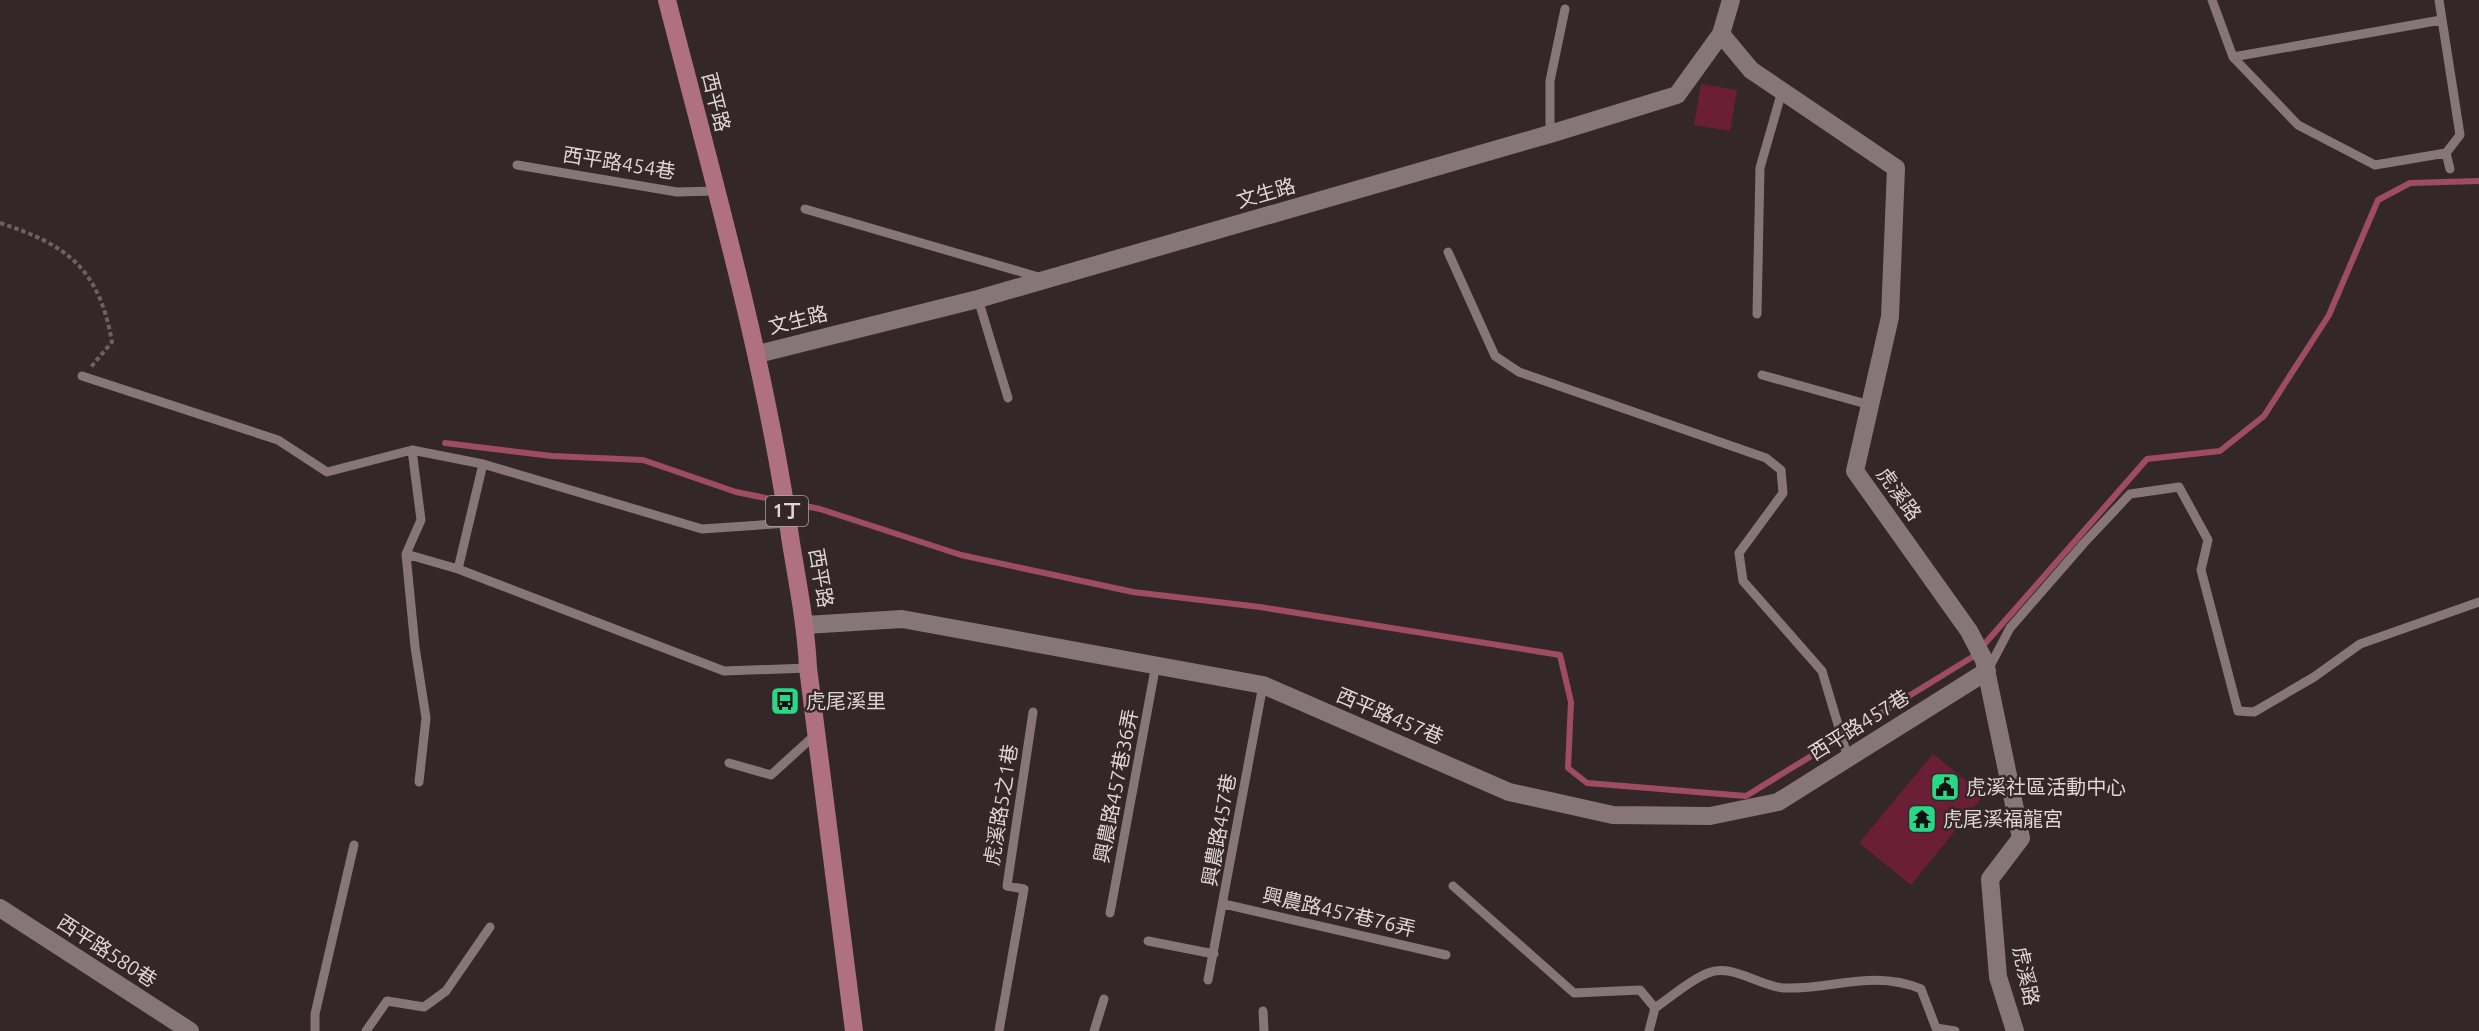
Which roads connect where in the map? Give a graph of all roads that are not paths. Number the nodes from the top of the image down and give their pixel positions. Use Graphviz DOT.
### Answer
graph roads {
  1 [pos="667,0"];
  2 [pos="1731,0"];
  3 [pos="2212,0"];
  4 [pos="2439,0"];
  5 [pos="1565,9"];
  6 [pos="2441,20"];
  7 [pos="1721,34"];
  8 [pos="2233,57"];
  9 [pos="1782,91"];
  10 [pos="1550,134"];
  11 [pos="2446,153"];
  12 [pos="518,165"];
  13 [pos="2450,169"];
  14 [pos="715,191"];
  15 [pos="805,209"];
  16 [pos="1448,252"];
  17 [pos="1047,279"];
  18 [pos="978,299"];
  19 [pos="1757,314"];
  20 [pos="758,354"];
  21 [pos="1762,375"];
  22 [pos="82,376"];
  23 [pos="1008,398"];
  24 [pos="1870,405"];
  25 [pos="412,450"];
  26 [pos="483,464"];
  27 [pos="789,523"];
  28 [pos="406,554"];
  29 [pos="458,569"];
  30 [pos="2479,602"];
  31 [pos="806,625"];
  32 [pos="1156,664"];
  33 [pos="1986,665"];
  34 [pos="808,669"];
  35 [pos="1263,685"];
  36 [pos="1033,712"];
  37 [pos="816,734"];
  38 [pos="1848,758"];
  39 [pos="729,763"];
  40 [pos="418,782"];
  41 [pos="354,845"];
  42 [pos="1453,886"];
  43 [pos="1224,903"];
  44 [pos="0,908"];
  45 [pos="1110,913"];
  46 [pos="490,927"];
  47 [pos="1148,941"];
  48 [pos="1214,954"];
  49 [pos="1446,955"];
  50 [pos="1208,980"];
  51 [pos="1104,999"];
  52 [pos="1655,1008"];
  53 [pos="1263,1011"];
  54 [pos="190,1031"];
  55 [pos="315,1031"];
  56 [pos="366,1031"];
  57 [pos="854,1031"];
  58 [pos="999,1031"];
  59 [pos="1094,1031"];
  60 [pos="1264,1031"];
  61 [pos="1649,1031"];
  62 [pos="1955,1031"];
  63 [pos="2015,1031"];
  1 -- 14 [label="main road, 西平路 / 1丁"];
  2 -- 7 [label="street, 文生路"];
  3 -- 8 [label="lane"];
  4 -- 6 [label="lane"];
  5 -- 10 [label="lane"];
  6 -- 8 [label="lane"];
  6 -- 11 [label="lane"];
  7 -- 9 [label="street, 虎溪路"];
  7 -- 10 [label="street, 文生路"];
  8 -- 11 [label="lane"];
  9 -- 19 [label="lane"];
  9 -- 24 [label="street, 虎溪路"];
  10 -- 17 [label="street, 文生路"];
  11 -- 13 [label="lane"];
  12 -- 14 [label="lane, 西平路454巷"];
  14 -- 20 [label="main road, 西平路 / 1丁"];
  15 -- 17 [label="lane"];
  16 -- 38 [label="lane"];
  17 -- 18 [label="street, 文生路"];
  18 -- 20 [label="street, 文生路"];
  18 -- 23 [label="lane"];
  20 -- 27 [label="main road, 西平路 / 1丁"];
  21 -- 24 [label="lane"];
  22 -- 25 [label="lane"];
  24 -- 33 [label="street, 虎溪路"];
  25 -- 26 [label="lane"];
  25 -- 28 [label="lane"];
  26 -- 27 [label="lane"];
  26 -- 29 [label="lane"];
  27 -- 31 [label="main road, 西平路 / 1丁"];
  28 -- 29 [label="lane"];
  28 -- 40 [label="lane"];
  29 -- 34 [label="lane"];
  30 -- 33 [label="lane"];
  31 -- 32 [label="street, 西平路457巷"];
  31 -- 34 [label="main road, 西平路 / 1丁"];
  32 -- 35 [label="street, 西平路457巷"];
  32 -- 45 [label="lane, 興農路457巷36弄"];
  33 -- 38 [label="street, 西平路457巷"];
  33 -- 63 [label="street, 虎溪路"];
  34 -- 37 [label="main road, 西平路 / 1丁"];
  35 -- 38 [label="street, 西平路457巷"];
  35 -- 43 [label="lane, 興農路457巷"];
  36 -- 58 [label="lane, 虎溪路5之1巷"];
  37 -- 39 [label="lane"];
  37 -- 57 [label="main road, 西平路 / 1丁"];
  41 -- 55 [label="lane"];
  42 -- 52 [label="lane"];
  43 -- 48 [label="lane, 興農路457巷"];
  43 -- 49 [label="lane, 興農路457巷76弄"];
  44 -- 54 [label="street, 西平路580巷"];
  46 -- 56 [label="lane"];
  47 -- 48 [label="lane"];
  48 -- 50 [label="lane, 興農路457巷"];
  51 -- 59 [label="lane"];
  52 -- 61 [label="lane"];
  52 -- 62 [label="lane"];
  53 -- 60 [label="lane"];
}
